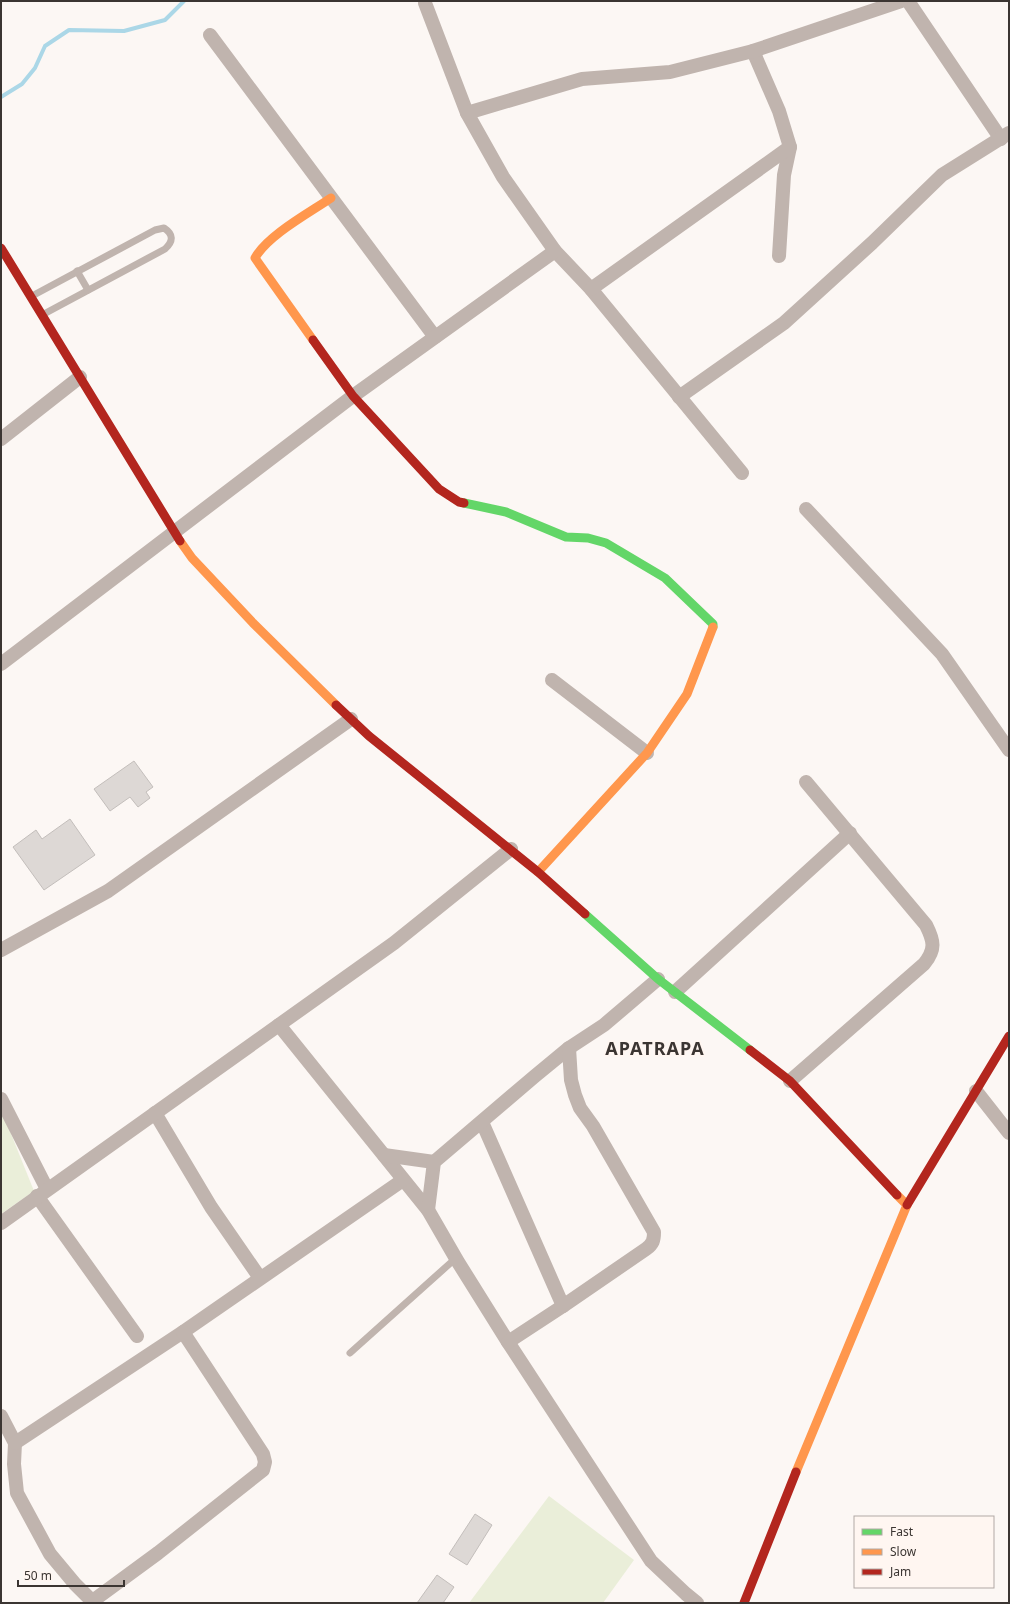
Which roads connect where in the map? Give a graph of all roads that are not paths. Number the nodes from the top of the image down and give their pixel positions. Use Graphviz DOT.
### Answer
graph roads {
  1 [pos="901,1"];
  2 [pos="908,1"];
  3 [pos="425,2"];
  4 [pos="210,35"];
  5 [pos="753,51"];
  6 [pos="467,113"];
  7 [pos="1005,136"];
  8 [pos="790,147"];
  9 [pos="330,198"];
  10 [pos="1,248"];
  11 [pos="555,251"];
  12 [pos="779,256"];
  13 [pos="77,271"];
  14 [pos="591,289"];
  15 [pos="88,290"];
  16 [pos="31,297"];
  17 [pos="42,315"];
  18 [pos="435,337"];
  19 [pos="80,377"];
  20 [pos="353,396"];
  21 [pos="679,397"];
  22 [pos="1,438"];
  23 [pos="742,473"];
  24 [pos="806,509"];
  25 [pos="174,532"];
  26 [pos="1,664"];
  27 [pos="552,680"];
  28 [pos="351,719"];
  29 [pos="1009,750"];
  30 [pos="647,753"];
  31 [pos="806,782"];
  32 [pos="850,834"];
  33 [pos="511,849"];
  34 [pos="538,872"];
  35 [pos="3,946"];
  36 [pos="658,979"];
  37 [pos="675,992"];
  38 [pos="279,1025"];
  39 [pos="1009,1036"];
  40 [pos="570,1048"];
  41 [pos="790,1081"];
  42 [pos="976,1091"];
  43 [pos="1,1099"];
  44 [pos="154,1113"];
  45 [pos="482,1122"];
  46 [pos="1009,1133"];
  47 [pos="384,1155"];
  48 [pos="434,1162"];
  49 [pos="403,1180"];
  50 [pos="42,1192"];
  51 [pos="907,1205"];
  52 [pos="428,1210"];
  53 [pos="1,1223"];
  54 [pos="456,1258"];
  55 [pos="260,1278"];
  56 [pos="563,1306"];
  57 [pos="183,1332"];
  58 [pos="137,1336"];
  59 [pos="508,1342"];
  60 [pos="350,1353"];
  61 [pos="1,1416"];
  62 [pos="15,1443"];
  63 [pos="92,1602"];
  64 [pos="697,1603"];
  65 [pos="744,1603"];
  1 -- 5 [label="street"];
  2 -- 7 [label="street"];
  3 -- 6 [label="street"];
  4 -- 9 [label="street"];
  5 -- 6 [label="street"];
  5 -- 8 [label="street"];
  6 -- 11 [label="street"];
  7 -- 21 [label="street"];
  8 -- 12 [label="street"];
  8 -- 14 [label="street"];
  9 -- 18 [label="street"];
  9 -- 20 [label="street"];
  10 -- 16 [label="street"];
  11 -- 14 [label="street"];
  11 -- 18 [label="street"];
  13 -- 15 [label="lane"];
  13 -- 15 [label="lane"];
  13 -- 16 [label="lane"];
  14 -- 21 [label="street"];
  15 -- 17 [label="lane"];
  16 -- 17 [label="street"];
  17 -- 19 [label="street"];
  18 -- 20 [label="street"];
  19 -- 22 [label="street"];
  19 -- 25 [label="street"];
  20 -- 25 [label="street"];
  20 -- 30 [label="street"];
  21 -- 23 [label="street"];
  24 -- 29 [label="street"];
  25 -- 26 [label="street"];
  25 -- 28 [label="street"];
  27 -- 30 [label="street"];
  28 -- 33 [label="street"];
  28 -- 35 [label="street"];
  30 -- 34 [label="street"];
  31 -- 32 [label="street"];
  32 -- 37 [label="street"];
  32 -- 41 [label="street"];
  33 -- 34 [label="street"];
  33 -- 38 [label="street"];
  34 -- 36 [label="street"];
  36 -- 37 [label="street"];
  36 -- 40 [label="street"];
  37 -- 41 [label="street"];
  38 -- 44 [label="street"];
  38 -- 47 [label="street"];
  39 -- 42 [label="street"];
  40 -- 45 [label="street"];
  40 -- 56 [label="street"];
  41 -- 51 [label="street"];
  42 -- 46 [label="street"];
  42 -- 51 [label="street"];
  43 -- 50 [label="street"];
  44 -- 50 [label="street"];
  44 -- 55 [label="street"];
  45 -- 48 [label="street"];
  45 -- 56 [label="street"];
  47 -- 48 [label="street"];
  47 -- 49 [label="street"];
  48 -- 52 [label="street"];
  49 -- 52 [label="street"];
  49 -- 55 [label="street"];
  50 -- 53 [label="street"];
  50 -- 58 [label="street"];
  51 -- 65 [label="street"];
  52 -- 54 [label="street"];
  54 -- 59 [label="street"];
  54 -- 60 [label="lane"];
  55 -- 57 [label="street"];
  56 -- 59 [label="street"];
  57 -- 62 [label="street"];
  57 -- 63 [label="street"];
  59 -- 64 [label="street"];
  61 -- 62 [label="street"];
  62 -- 63 [label="street"];
}
